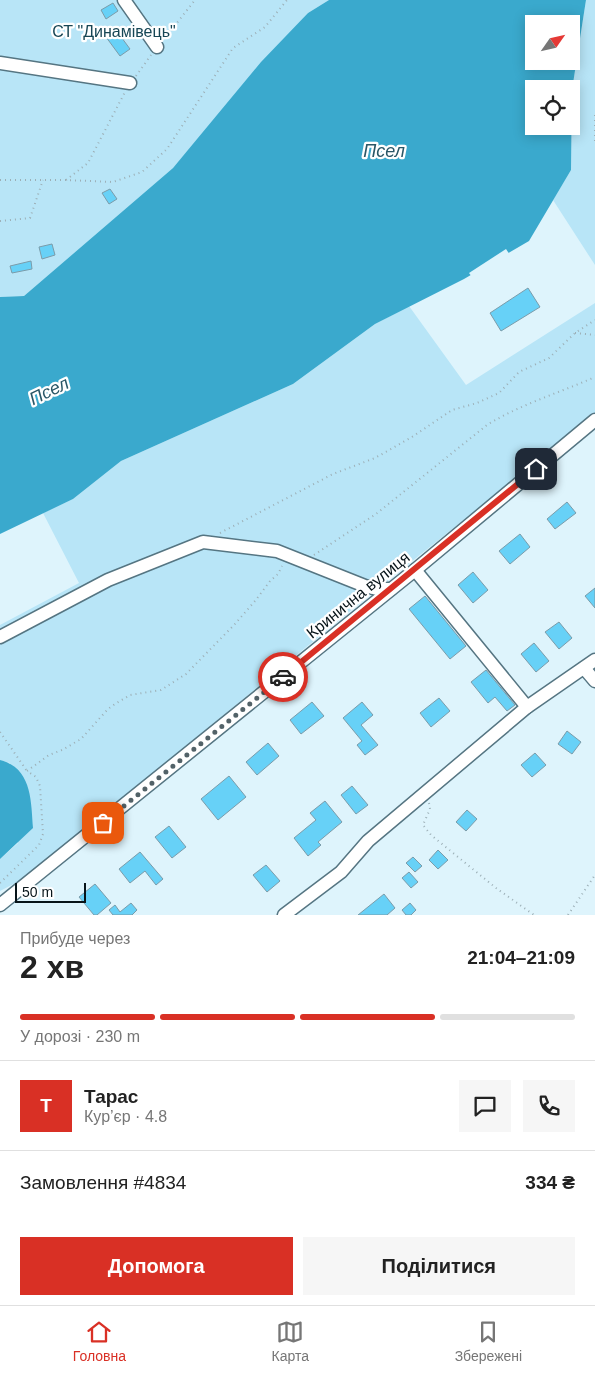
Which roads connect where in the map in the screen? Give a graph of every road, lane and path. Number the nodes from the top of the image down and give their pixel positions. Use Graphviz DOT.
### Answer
graph roads {
  1 [pos="124,0"];
  2 [pos="287,0"];
  3 [pos="157,47"];
  4 [pos="0,63"];
  5 [pos="130,83"];
  6 [pos="595,115"];
  7 [pos="595,143"];
  8 [pos="0,180"];
  9 [pos="43,180"];
  10 [pos="0,221"];
  11 [pos="595,320"];
  12 [pos="575,333"];
  13 [pos="595,335"];
  14 [pos="595,377"];
  15 [pos="595,420"];
  16 [pos="220,533"];
  17 [pos="288,555"];
  18 [pos="303,562"];
  19 [pos="415,570"];
  20 [pos="391,589"];
  21 [pos="0,637"];
  22 [pos="595,660"];
  23 [pos="584,668"];
  24 [pos="595,681"];
  25 [pos="527,706"];
  26 [pos="0,732"];
  27 [pos="28,771"];
  28 [pos="425,794"];
  29 [pos="595,875"];
  30 [pos="0,883"];
  31 [pos="0,905"];
  32 [pos="284,915"];
  33 [pos="534,915"];
  34 [pos="568,915"];
  1 -- 3 [label="street"];
  2 -- 9 [label="path"];
  4 -- 5 [label="street"];
  6 -- 7 [label="path"];
  8 -- 9 [label="path"];
  9 -- 10 [label="path"];
  11 -- 12 [label="path"];
  12 -- 13 [label="path"];
  12 -- 16 [label="path"];
  14 -- 18 [label="path"];
  15 -- 19 [label="street, Кринична вулиця"];
  17 -- 18 [label="street"];
  17 -- 21 [label="street"];
  17 -- 27 [label="path"];
  18 -- 20 [label="street"];
  19 -- 20 [label="street, Кринична вулиця"];
  19 -- 25 [label="street"];
  20 -- 31 [label="street, Кринична вулиця"];
  22 -- 23 [label="street"];
  23 -- 24 [label="street"];
  23 -- 25 [label="street"];
  25 -- 28 [label="street"];
  26 -- 27 [label="path"];
  27 -- 30 [label="path"];
  28 -- 32 [label="street"];
  28 -- 33 [label="path"];
  29 -- 34 [label="path"];
}
